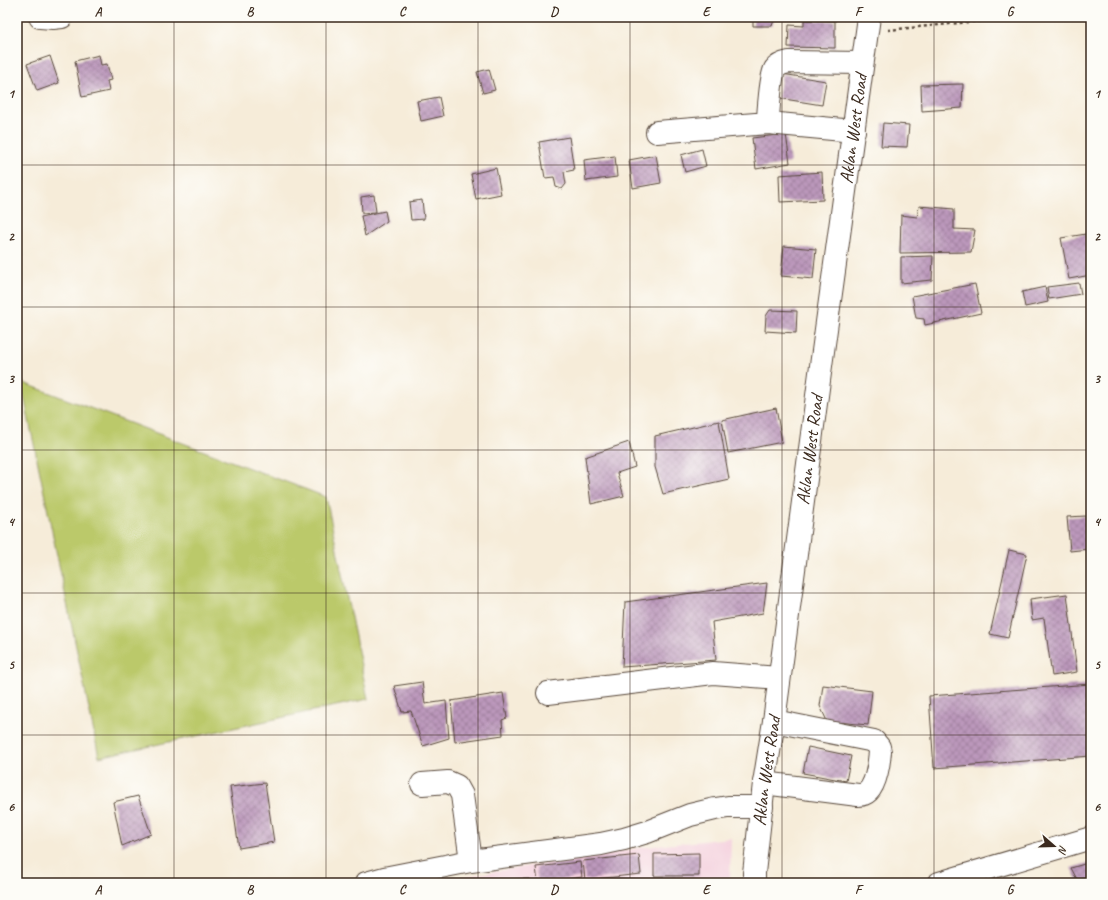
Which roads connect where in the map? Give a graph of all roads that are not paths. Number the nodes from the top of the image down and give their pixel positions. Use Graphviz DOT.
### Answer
graph roads {
  1 [pos="40,17"];
  2 [pos="62,17"];
  3 [pos="868,24"];
  4 [pos="862,63"];
  5 [pos="768,123"];
  6 [pos="854,131"];
  7 [pos="657,132"];
  8 [pos="779,678"];
  9 [pos="548,693"];
  10 [pos="774,721"];
  11 [pos="764,783"];
  12 [pos="422,784"];
  13 [pos="762,807"];
  14 [pos="1091,838"];
  15 [pos="471,861"];
  16 [pos="366,883"];
  17 [pos="754,883"];
  18 [pos="939,883"];
  1 -- 2 [label="main road"];
  3 -- 4 [label="main road, Aklan West Road"];
  4 -- 5 [label="main road"];
  4 -- 6 [label="main road, Aklan West Road"];
  5 -- 6 [label="main road"];
  5 -- 7 [label="main road"];
  6 -- 8 [label="main road, Aklan West Road"];
  8 -- 9 [label="main road"];
  8 -- 10 [label="main road, Aklan West Road"];
  10 -- 11 [label="main road, Aklan West Road"];
  10 -- 11 [label="main road"];
  11 -- 13 [label="main road, Aklan West Road"];
  12 -- 15 [label="main road"];
  13 -- 15 [label="main road"];
  13 -- 17 [label="main road, Aklan West Road"];
  14 -- 18 [label="main road"];
  15 -- 16 [label="main road"];
}
